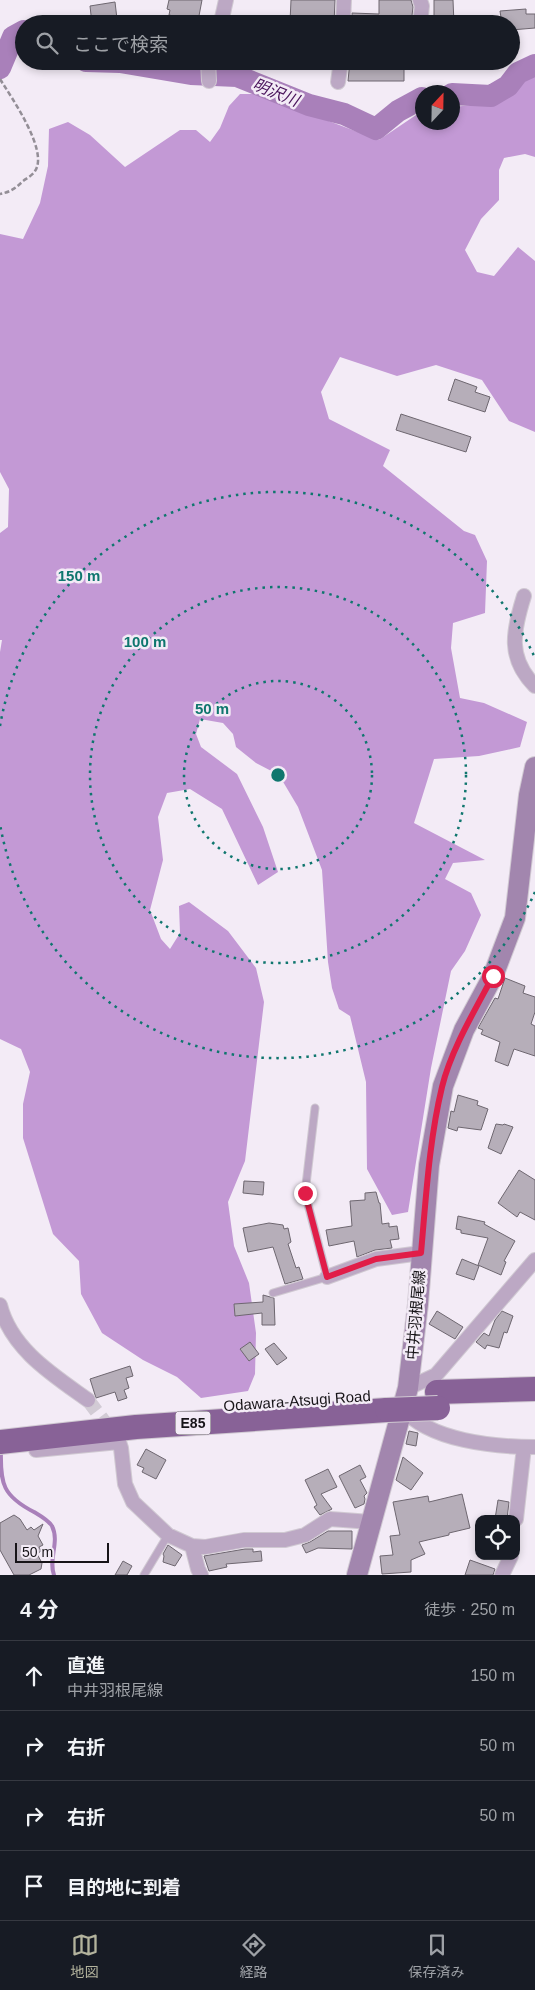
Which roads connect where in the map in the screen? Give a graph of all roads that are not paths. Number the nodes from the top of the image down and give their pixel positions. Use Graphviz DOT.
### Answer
graph roads {
  1 [pos="226,0"];
  2 [pos="344,0"];
  3 [pos="420,0"];
  4 [pos="222,15"];
  5 [pos="343,15"];
  6 [pos="421,15"];
  7 [pos="208,70"];
  8 [pos="340,70"];
  9 [pos="209,81"];
  10 [pos="338,82"];
  11 [pos="524,596"];
  12 [pos="535,686"];
  13 [pos="535,767"];
  14 [pos="315,1108"];
  15 [pos="421,1253"];
  16 [pos="535,1260"];
  17 [pos="327,1277"];
  18 [pos="274,1293"];
  19 [pos="0,1305"];
  20 [pos="535,1388"];
  21 [pos="88,1400"];
  22 [pos="438,1400"];
  23 [pos="396,1401"];
  24 [pos="535,1404"];
  25 [pos="0,1427"];
  26 [pos="0,1442"];
  27 [pos="530,1447"];
  28 [pos="0,1453"];
  29 [pos="517,1515"];
  30 [pos="370,1522"];
  31 [pos="168,1535"];
  32 [pos="192,1546"];
  33 [pos="509,1560"];
  34 [pos="144,1575"];
  35 [pos="201,1575"];
  36 [pos="357,1575"];
  37 [pos="502,1575"];
  1 -- 4 [label="street"];
  2 -- 5 [label="street"];
  3 -- 6 [label="street"];
  7 -- 9 [label="street"];
  8 -- 10 [label="street"];
  11 -- 12 [label="street"];
  13 -- 15 [label="main road, 中井羽根尾線"];
  14 -- 17 [label="lane"];
  15 -- 17 [label="street"];
  15 -- 23 [label="main road, 中井羽根尾線"];
  16 -- 23 [label="street"];
  17 -- 18 [label="lane"];
  19 -- 21 [label="street"];
  20 -- 22 [label="highway, Odawara-Atsugi Road / E85"];
  22 -- 23 [label="highway, Odawara-Atsugi Road / E85"];
  22 -- 24 [label="highway, Odawara-Atsugi Road / E85"];
  23 -- 25 [label="highway, Odawara-Atsugi Road / E85"];
  23 -- 26 [label="highway, Odawara-Atsugi Road / E85"];
  23 -- 27 [label="street"];
  23 -- 30 [label="main road, 中井羽根尾線"];
  27 -- 29 [label="street"];
  28 -- 31 [label="street"];
  30 -- 32 [label="street"];
  30 -- 36 [label="main road, 中井羽根尾線"];
  31 -- 32 [label="street"];
  31 -- 34 [label="lane"];
  32 -- 35 [label="street"];
  33 -- 37 [label="street"];
}
